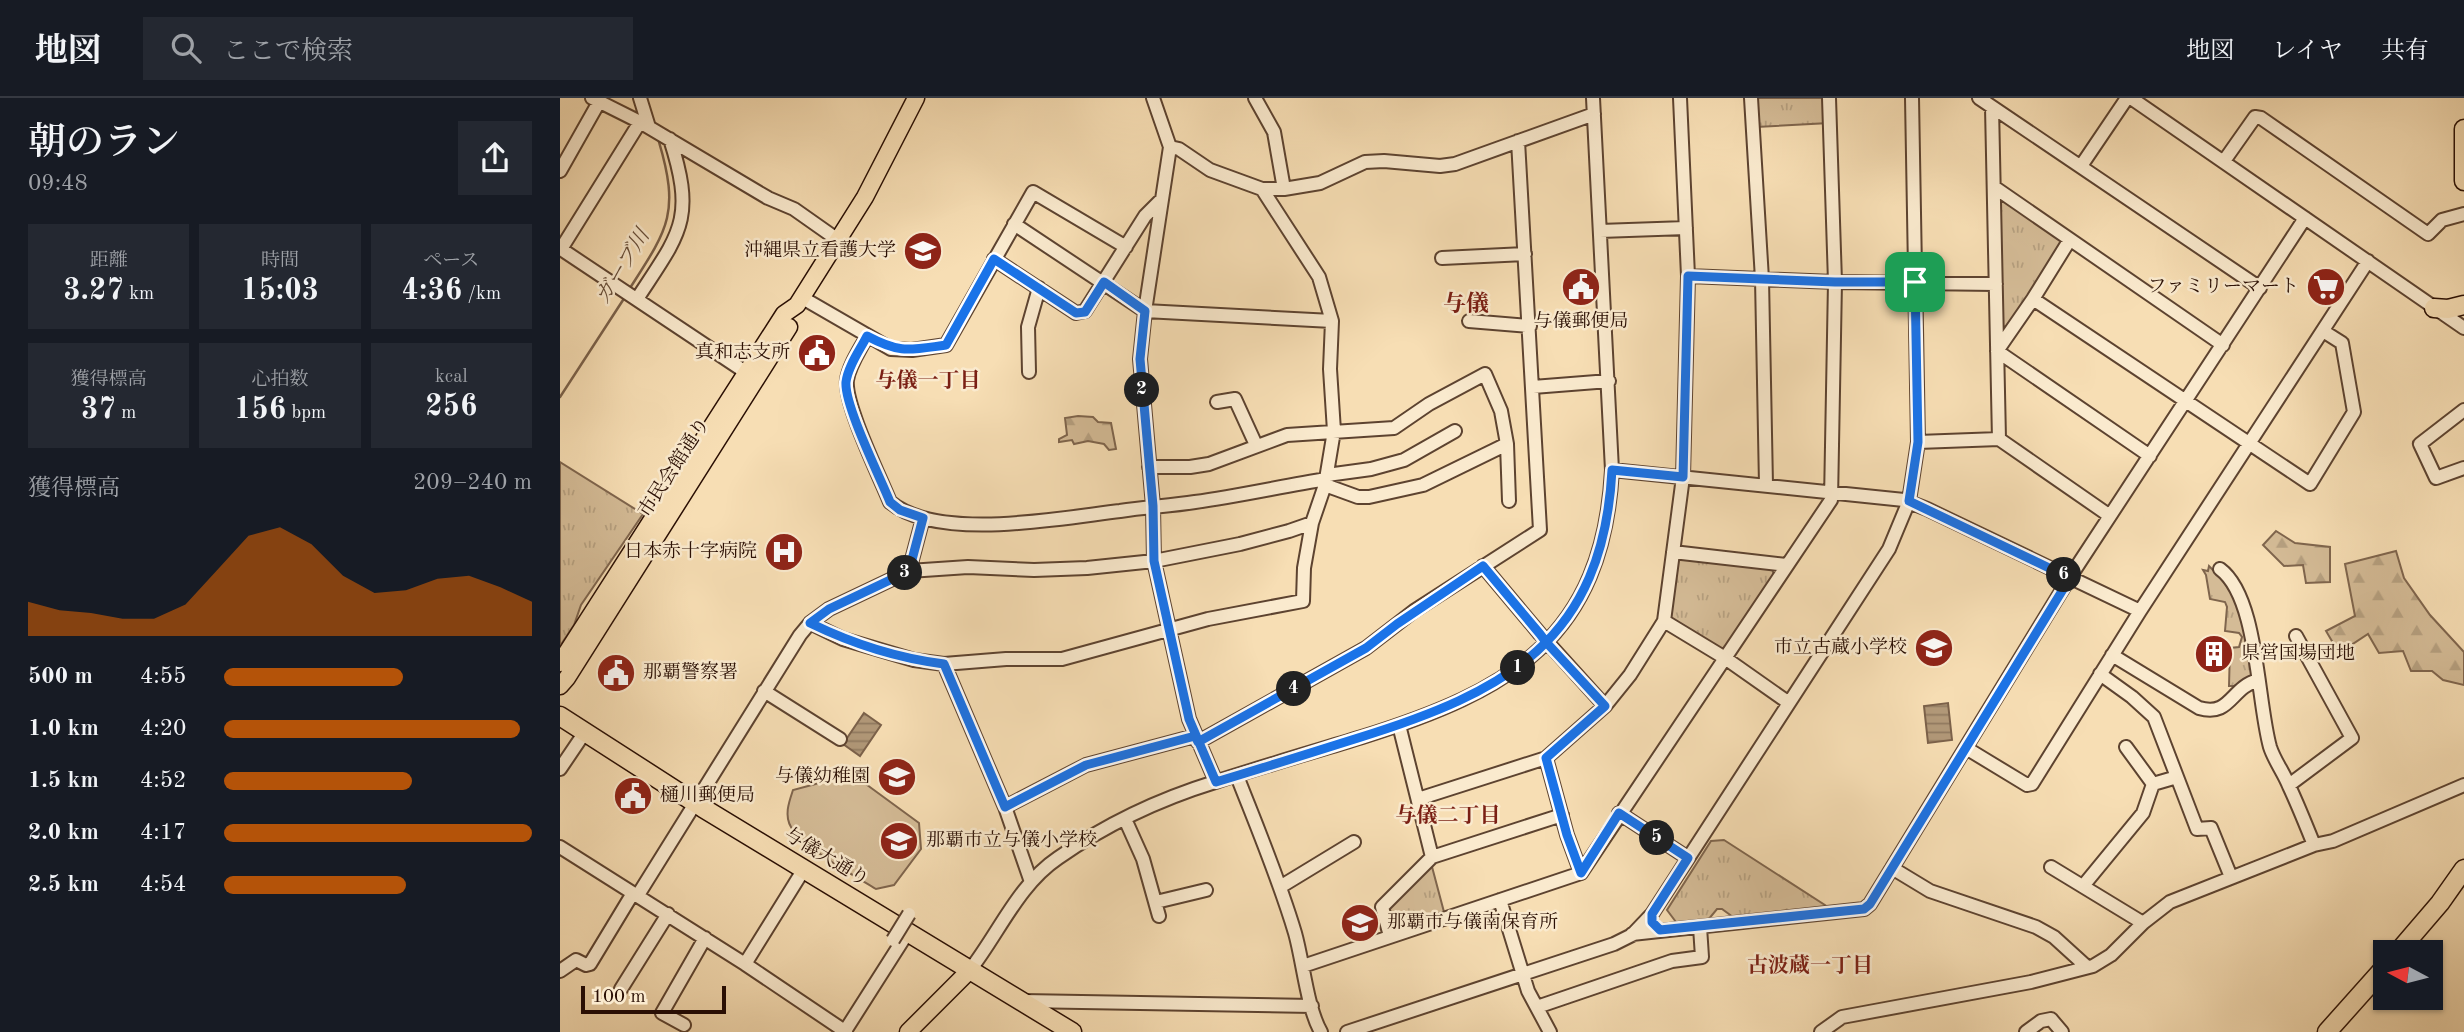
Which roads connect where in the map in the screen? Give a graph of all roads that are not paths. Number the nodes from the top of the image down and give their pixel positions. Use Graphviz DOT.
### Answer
graph roads {
  1 [pos="640,98"];
  2 [pos="916,98"];
  3 [pos="1153,98"];
  4 [pos="1255,98"];
  5 [pos="1593,98"];
  6 [pos="1680,98"];
  7 [pos="1751,98"];
  8 [pos="1829,98"];
  9 [pos="1912,98"];
  10 [pos="1979,98"];
  11 [pos="2129,98"];
  12 [pos="595,100"];
  13 [pos="1992,107"];
  14 [pos="1594,114"];
  15 [pos="2464,129"];
  16 [pos="654,130"];
  17 [pos="1518,141"];
  18 [pos="1170,147"];
  19 [pos="2224,161"];
  20 [pos="2081,166"];
  21 [pos="560,171"];
  22 [pos="2464,181"];
  23 [pos="1994,187"];
  24 [pos="1262,189"];
  25 [pos="1284,189"];
  26 [pos="1161,200"];
  27 [pos="2464,214"];
  28 [pos="2305,218"];
  29 [pos="1014,224"];
  30 [pos="1686,228"];
  31 [pos="1600,231"];
  32 [pos="838,240"];
  33 [pos="2069,241"];
  34 [pos="1126,247"];
  35 [pos="560,249"];
  36 [pos="1525,254"];
  37 [pos="1442,258"];
  38 [pos="994,259"];
  39 [pos="2368,261"];
  40 [pos="1688,276"];
  41 [pos="1762,279"];
  42 [pos="1104,282"];
  43 [pos="1835,282"];
  44 [pos="1915,282"];
  45 [pos="1996,284"];
  46 [pos="1039,288"];
  47 [pos="2260,288"];
  48 [pos="630,295"];
  49 [pos="2033,299"];
  50 [pos="799,301"];
  51 [pos="2464,305"];
  52 [pos="2434,309"];
  53 [pos="1145,311"];
  54 [pos="1332,321"];
  55 [pos="1469,321"];
  56 [pos="1530,326"];
  57 [pos="2464,328"];
  58 [pos="2323,331"];
  59 [pos="867,336"];
  60 [pos="2222,345"];
  61 [pos="1997,351"];
  62 [pos="1029,372"];
  63 [pos="752,376"];
  64 [pos="1609,381"];
  65 [pos="1533,387"];
  66 [pos="1217,402"];
  67 [pos="2185,402"];
  68 [pos="2464,410"];
  69 [pos="1334,431"];
  70 [pos="1455,431"];
  71 [pos="1999,439"];
  72 [pos="1918,442"];
  73 [pos="2249,443"];
  74 [pos="1507,444"];
  75 [pos="1256,445"];
  76 [pos="2150,456"];
  77 [pos="1149,467"];
  78 [pos="2464,468"];
  79 [pos="1612,470"];
  80 [pos="1683,477"];
  81 [pos="1326,480"];
  82 [pos="1766,485"];
  83 [pos="1832,491"];
  84 [pos="1509,501"];
  85 [pos="1909,501"];
  86 [pos="1153,506"];
  87 [pos="2110,516"];
  88 [pos="923,518"];
  89 [pos="1312,523"];
  90 [pos="1673,552"];
  91 [pos="1154,561"];
  92 [pos="1786,565"];
  93 [pos="1483,566"];
  94 [pos="2220,569"];
  95 [pos="909,571"];
  96 [pos="2070,578"];
  97 [pos="2140,611"];
  98 [pos="1664,621"];
  99 [pos="810,623"];
  100 [pos="1168,629"];
  101 [pos="2296,636"];
  102 [pos="1546,642"];
  103 [pos="2112,655"];
  104 [pos="1725,658"];
  105 [pos="560,663"];
  106 [pos="944,664"];
  107 [pos="2100,674"];
  108 [pos="2258,681"];
  109 [pos="560,686"];
  110 [pos="764,691"];
  111 [pos="1789,703"];
  112 [pos="1605,706"];
  113 [pos="560,716"];
  114 [pos="1399,725"];
  115 [pos="585,732"];
  116 [pos="840,739"];
  117 [pos="1196,739"];
  118 [pos="2126,747"];
  119 [pos="1966,748"];
  120 [pos="1546,758"];
  121 [pos="560,769"];
  122 [pos="1237,776"];
  123 [pos="2177,777"];
  124 [pos="1216,782"];
  125 [pos="2153,785"];
  126 [pos="2289,785"];
  127 [pos="2464,785"];
  128 [pos="1418,799"];
  129 [pos="695,803"];
  130 [pos="1005,807"];
  131 [pos="1619,813"];
  132 [pos="1562,815"];
  133 [pos="1125,819"];
  134 [pos="1354,842"];
  135 [pos="2314,845"];
  136 [pos="560,846"];
  137 [pos="1432,857"];
  138 [pos="1688,858"];
  139 [pos="2051,867"];
  140 [pos="1892,868"];
  141 [pos="804,869"];
  142 [pos="2464,869"];
  143 [pos="1581,873"];
  144 [pos="2231,877"];
  145 [pos="1031,882"];
  146 [pos="2083,886"];
  147 [pos="1280,887"];
  148 [pos="1206,890"];
  149 [pos="2457,892"];
  150 [pos="635,894"];
  151 [pos="1500,900"];
  152 [pos="668,914"];
  153 [pos="1652,914"];
  154 [pos="2143,923"];
  155 [pos="1700,927"];
  156 [pos="903,929"];
  157 [pos="1660,930"];
  158 [pos="1632,934"];
  159 [pos="1390,936"];
  160 [pos="705,939"];
  161 [pos="2410,940"];
  162 [pos="745,964"];
  163 [pos="1303,966"];
  164 [pos="2087,967"];
  165 [pos="970,970"];
  166 [pos="560,971"];
  167 [pos="1524,974"];
  168 [pos="2373,980"];
  169 [pos="621,989"];
  170 [pos="1022,1001"];
  171 [pos="1312,1006"];
  172 [pos="1537,1007"];
  173 [pos="684,1025"];
  174 [pos="845,1032"];
  175 [pos="908,1032"];
  176 [pos="1072,1032"];
  177 [pos="1321,1032"];
  178 [pos="1347,1032"];
  179 [pos="1550,1032"];
  180 [pos="1821,1032"];
  181 [pos="2026,1032"];
  182 [pos="2062,1032"];
  183 [pos="2327,1032"];
  1 -- 16 [label="street"];
  2 -- 32 [label="main road, 市民会館通り"];
  3 -- 18 [label="street"];
  4 -- 25 [label="street"];
  5 -- 14 [label="street"];
  6 -- 30 [label="street"];
  7 -- 41 [label="street"];
  8 -- 43 [label="street"];
  9 -- 44 [label="street"];
  10 -- 13 [label="street"];
  11 -- 19 [label="street"];
  11 -- 20 [label="street"];
  12 -- 16 [label="street"];
  12 -- 21 [label="street"];
  13 -- 20 [label="street"];
  13 -- 23 [label="street"];
  14 -- 17 [label="street"];
  14 -- 31 [label="street"];
  15 -- 22 [label="highway"];
  16 -- 32 [label="street"];
  16 -- 35 [label="street"];
  16 -- 48 [label="street"];
  17 -- 25 [label="street"];
  17 -- 36 [label="street"];
  18 -- 24 [label="street"];
  18 -- 26 [label="street"];
  19 -- 27 [label="street"];
  19 -- 28 [label="street"];
  20 -- 47 [label="street"];
  23 -- 33 [label="street"];
  23 -- 45 [label="street"];
  24 -- 25 [label="street"];
  24 -- 54 [label="street"];
  26 -- 34 [label="street"];
  26 -- 53 [label="street"];
  28 -- 39 [label="street"];
  28 -- 47 [label="street"];
  29 -- 34 [label="street"];
  29 -- 38 [label="street"];
  29 -- 42 [label="street"];
  30 -- 31 [label="street"];
  30 -- 40 [label="street"];
  31 -- 64 [label="street"];
  32 -- 50 [label="main road, 市民会館通り"];
  33 -- 49 [label="street"];
  33 -- 60 [label="street"];
  34 -- 42 [label="street"];
  35 -- 48 [label="street"];
  36 -- 37 [label="street"];
  36 -- 56 [label="street"];
  38 -- 46 [label="street"];
  38 -- 59 [label="street"];
  39 -- 52 [label="street"];
  39 -- 58 [label="street"];
  40 -- 41 [label="street"];
  40 -- 80 [label="street"];
  41 -- 43 [label="street"];
  41 -- 82 [label="street"];
  42 -- 46 [label="street"];
  42 -- 53 [label="street"];
  43 -- 44 [label="street"];
  43 -- 83 [label="street"];
  44 -- 45 [label="street"];
  44 -- 72 [label="street"];
  45 -- 61 [label="street"];
  46 -- 62 [label="street"];
  47 -- 60 [label="street"];
  48 -- 63 [label="street"];
  49 -- 61 [label="street"];
  49 -- 67 [label="street"];
  50 -- 59 [label="street"];
  50 -- 63 [label="main road, 市民会館通り"];
  51 -- 52 [label="highway"];
  52 -- 57 [label="street"];
  53 -- 54 [label="street"];
  53 -- 77 [label="street"];
  54 -- 69 [label="street"];
  55 -- 56 [label="street"];
  56 -- 65 [label="street"];
  58 -- 73 [label="street"];
  58 -- 73 [label="street"];
  59 -- 88 [label="street"];
  60 -- 67 [label="street"];
  61 -- 71 [label="street"];
  61 -- 76 [label="street"];
  63 -- 105 [label="main road, 市民会館通り"];
  63 -- 109 [label="main road, 市民会館通り"];
  64 -- 65 [label="street"];
  64 -- 79 [label="street"];
  65 -- 93 [label="street"];
  66 -- 75 [label="street"];
  67 -- 73 [label="street"];
  67 -- 76 [label="street"];
  68 -- 78 [label="street"];
  69 -- 74 [label="street"];
  69 -- 75 [label="street"];
  69 -- 81 [label="street"];
  70 -- 81 [label="street"];
  71 -- 72 [label="street"];
  71 -- 87 [label="street"];
  72 -- 85 [label="street"];
  73 -- 97 [label="street"];
  74 -- 81 [label="street"];
  74 -- 84 [label="street"];
  75 -- 77 [label="street"];
  76 -- 87 [label="street"];
  77 -- 86 [label="street"];
  79 -- 80 [label="street"];
  79 -- 102 [label="street"];
  80 -- 82 [label="street"];
  80 -- 90 [label="street"];
  81 -- 86 [label="street"];
  81 -- 89 [label="street"];
  82 -- 83 [label="street"];
  83 -- 85 [label="street"];
  83 -- 92 [label="street"];
  85 -- 96 [label="street"];
  85 -- 111 [label="street"];
  86 -- 88 [label="street"];
  86 -- 91 [label="street"];
  87 -- 96 [label="street"];
  88 -- 95 [label="street"];
  89 -- 91 [label="street"];
  89 -- 100 [label="street"];
  90 -- 92 [label="street"];
  90 -- 98 [label="street"];
  91 -- 95 [label="street"];
  91 -- 100 [label="street"];
  92 -- 104 [label="street"];
  93 -- 102 [label="street"];
  93 -- 117 [label="street"];
  94 -- 108 [label="street"];
  95 -- 99 [label="street"];
  96 -- 97 [label="street"];
  96 -- 119 [label="street"];
  97 -- 103 [label="street"];
  98 -- 104 [label="street"];
  98 -- 112 [label="street"];
  99 -- 106 [label="street"];
  99 -- 110 [label="street"];
  100 -- 106 [label="street"];
  100 -- 117 [label="street"];
  101 -- 126 [label="street"];
  102 -- 112 [label="street"];
  102 -- 114 [label="street"];
  103 -- 107 [label="street"];
  103 -- 108 [label="street"];
  104 -- 111 [label="street"];
  104 -- 131 [label="street"];
  106 -- 130 [label="street"];
  107 -- 119 [label="street"];
  107 -- 123 [label="street"];
  108 -- 126 [label="street"];
  110 -- 116 [label="street"];
  110 -- 129 [label="street"];
  111 -- 138 [label="street"];
  112 -- 120 [label="street"];
  113 -- 115 [label="highway, 与儀大通り"];
  114 -- 122 [label="street"];
  114 -- 128 [label="street"];
  115 -- 121 [label="street"];
  115 -- 129 [label="highway, 与儀大通り"];
  117 -- 124 [label="street"];
  117 -- 130 [label="street"];
  118 -- 125 [label="street"];
  119 -- 140 [label="street"];
  120 -- 128 [label="street"];
  120 -- 132 [label="street"];
  122 -- 124 [label="street"];
  122 -- 147 [label="street"];
  123 -- 125 [label="street"];
  123 -- 144 [label="street"];
  124 -- 133 [label="street"];
  125 -- 146 [label="street"];
  126 -- 135 [label="street"];
  127 -- 135 [label="street"];
  128 -- 137 [label="street"];
  129 -- 141 [label="highway, 与儀大通り"];
  129 -- 150 [label="street"];
  130 -- 145 [label="street"];
  131 -- 138 [label="street"];
  131 -- 143 [label="street"];
  132 -- 137 [label="street"];
  132 -- 143 [label="street"];
  133 -- 145 [label="street"];
  133 -- 148 [label="street"];
  134 -- 147 [label="street"];
  135 -- 144 [label="street"];
  136 -- 150 [label="street"];
  137 -- 159 [label="street"];
  138 -- 153 [label="street"];
  139 -- 146 [label="street"];
  140 -- 155 [label="street"];
  140 -- 164 [label="street"];
  141 -- 156 [label="highway, 与儀大通り"];
  141 -- 162 [label="street"];
  142 -- 149 [label="highway"];
  143 -- 151 [label="street"];
  144 -- 154 [label="street"];
  145 -- 165 [label="street"];
  146 -- 154 [label="street"];
  147 -- 163 [label="street"];
  149 -- 161 [label="highway"];
  150 -- 152 [label="street"];
  150 -- 166 [label="street"];
  151 -- 159 [label="street"];
  151 -- 167 [label="street"];
  152 -- 160 [label="street"];
  152 -- 169 [label="street"];
  153 -- 157 [label="street"];
  153 -- 158 [label="street"];
  154 -- 164 [label="street"];
  155 -- 157 [label="street"];
  155 -- 172 [label="street"];
  156 -- 165 [label="highway, 与儀大通り"];
  156 -- 174 [label="street"];
  157 -- 158 [label="street"];
  158 -- 167 [label="street"];
  159 -- 163 [label="street"];
  160 -- 162 [label="street"];
  160 -- 173 [label="street"];
  162 -- 174 [label="street"];
  163 -- 171 [label="street"];
  164 -- 180 [label="street"];
  165 -- 170 [label="highway, 与儀大通り"];
  165 -- 175 [label="main road"];
  167 -- 172 [label="street"];
  167 -- 178 [label="street"];
  168 -- 183 [label="highway"];
  170 -- 171 [label="street"];
  170 -- 176 [label="highway, 与儀大通り"];
  171 -- 177 [label="street"];
  172 -- 179 [label="street"];
  181 -- 182 [label="street"];
}
